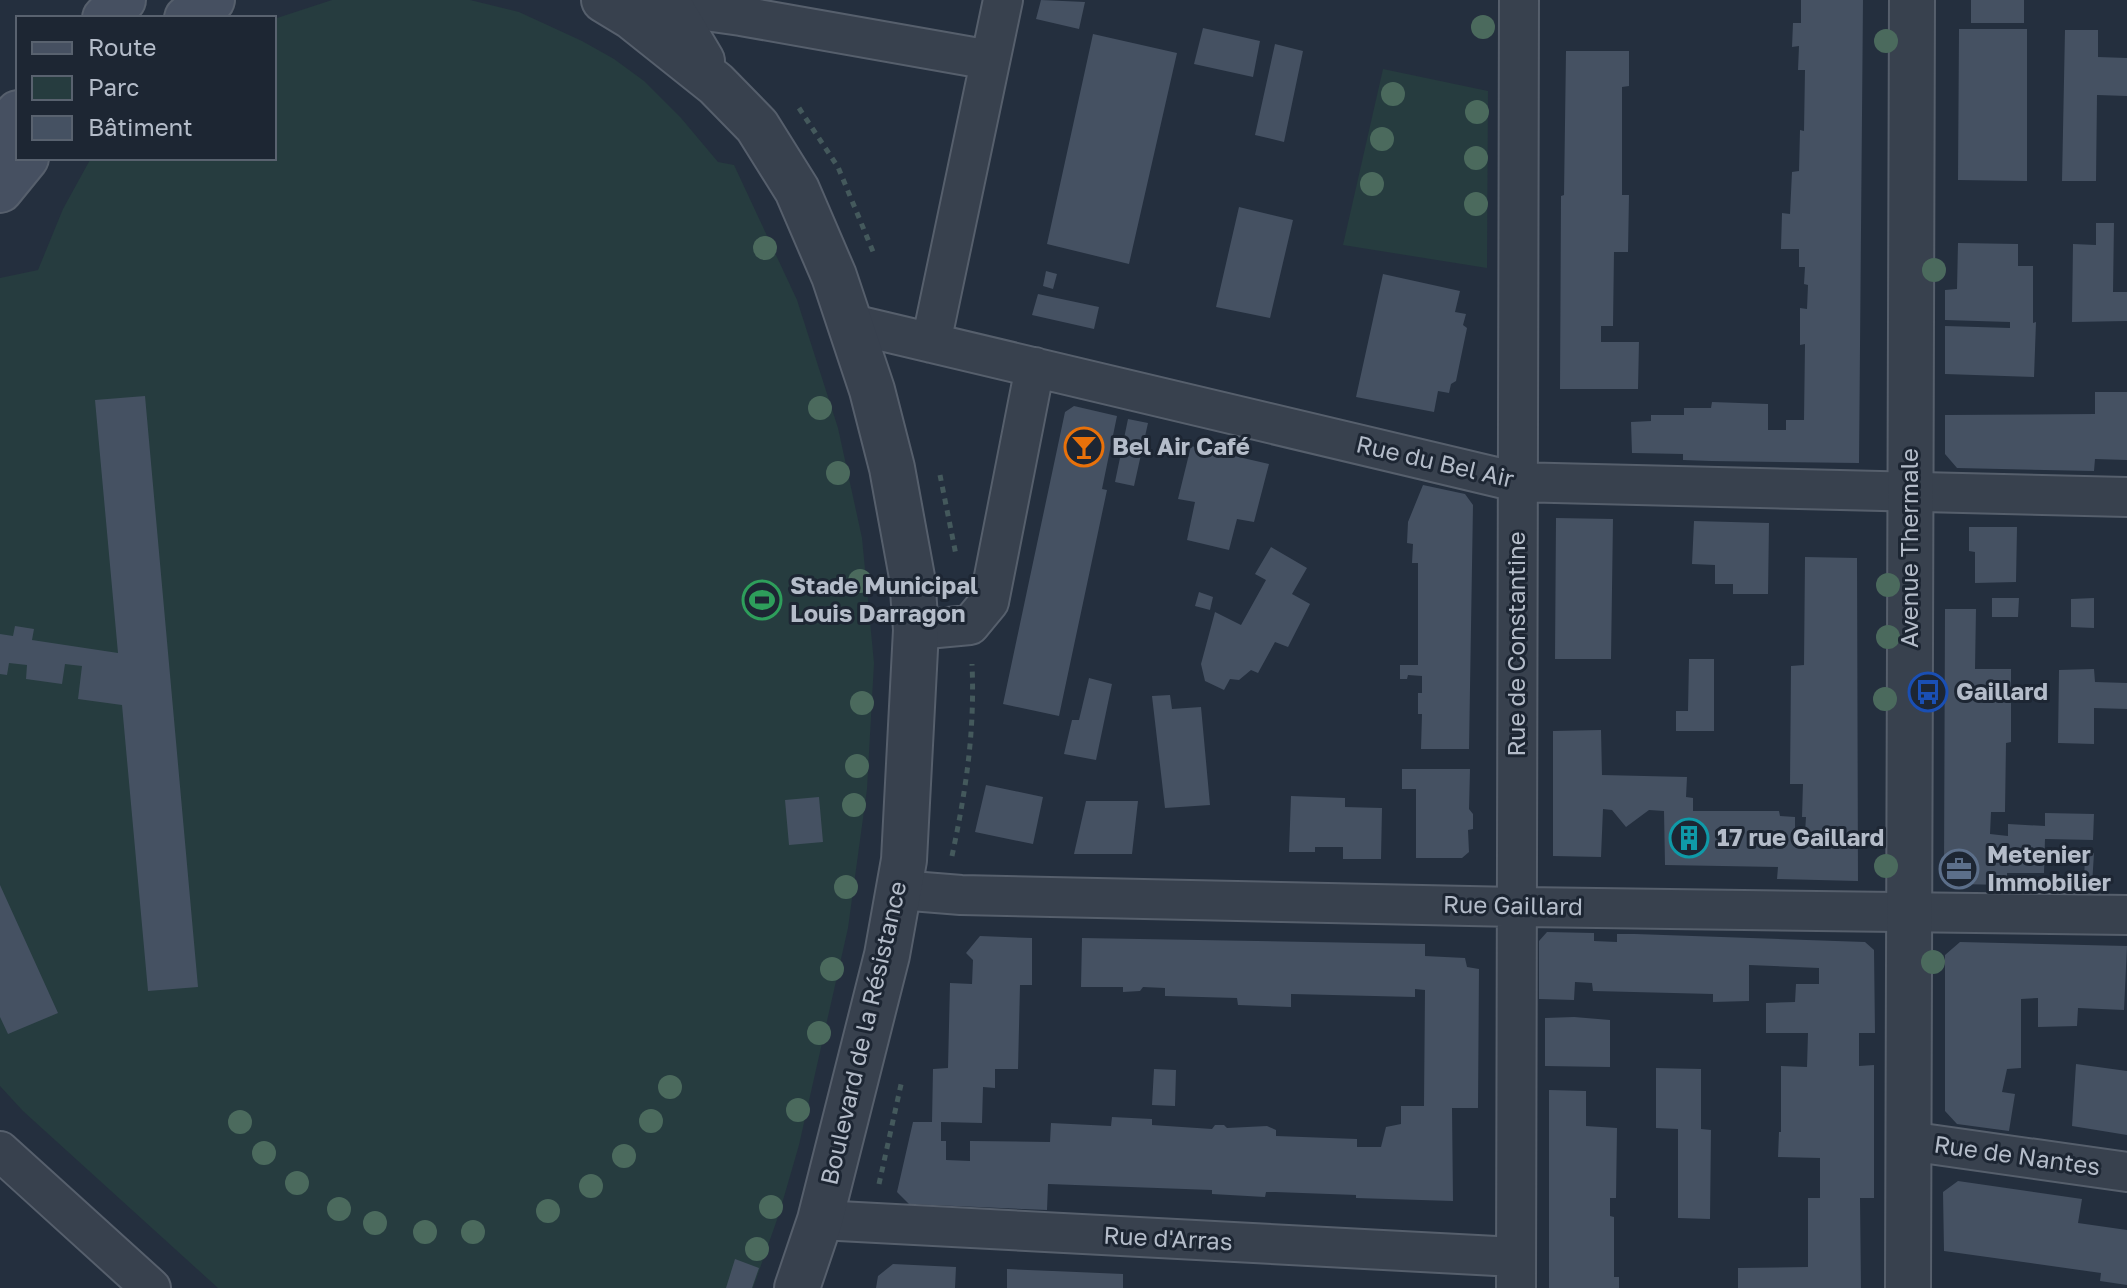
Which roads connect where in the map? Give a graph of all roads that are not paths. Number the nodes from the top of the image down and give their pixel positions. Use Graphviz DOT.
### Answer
graph roads {
  1 [pos="123,0"];
  2 [pos="212,0"];
  3 [pos="604,0"];
  4 [pos="1003,0"];
  5 [pos="1519,0"];
  6 [pos="1912,0"];
  7 [pos="668,3"];
  8 [pos="107,16"];
  9 [pos="190,16"];
  10 [pos="990,60"];
  11 [pos="716,84"];
  12 [pos="16,116"];
  13 [pos="0,136"];
  14 [pos="24,160"];
  15 [pos="0,190"];
  16 [pos="852,324"];
  17 [pos="931,343"];
  18 [pos="1035,367"];
  19 [pos="1517,482"];
  20 [pos="1910,491"];
  21 [pos="2127,497"];
  22 [pos="916,630"];
  23 [pos="899,890"];
  24 [pos="1516,907"];
  25 [pos="1909,911"];
  26 [pos="2127,915"];
  27 [pos="1908,1141"];
  28 [pos="0,1151"];
  29 [pos="2127,1172"];
  30 [pos="820,1220"];
  31 [pos="1516,1273"];
  32 [pos="151,1288"];
  33 [pos="797,1288"];
  34 [pos="1908,1288"];
  1 -- 8 [label="main road"];
  2 -- 9 [label="main road"];
  3 -- 11 [label="street, Boulevard de la Résistance"];
  4 -- 10 [label="street"];
  5 -- 19 [label="street, Rue de Constantine"];
  6 -- 20 [label="street, Avenue Thermale"];
  7 -- 10 [label="street"];
  7 -- 11 [label="street, Boulevard de la Résistance"];
  10 -- 17 [label="street"];
  11 -- 16 [label="street, Boulevard de la Résistance"];
  12 -- 13 [label="main road"];
  14 -- 15 [label="main road"];
  16 -- 17 [label="street, Rue du Bel Air"];
  16 -- 22 [label="street, Boulevard de la Résistance"];
  17 -- 18 [label="street, Rue du Bel Air"];
  18 -- 19 [label="street, Rue du Bel Air"];
  18 -- 22 [label="street"];
  19 -- 20 [label="street, Rue du Bel Air"];
  19 -- 24 [label="street, Rue de Constantine"];
  20 -- 21 [label="street, Rue du Bel Air"];
  20 -- 25 [label="street, Avenue Thermale"];
  22 -- 23 [label="street, Boulevard de la Résistance"];
  23 -- 24 [label="street, Rue Gaillard"];
  23 -- 30 [label="street, Boulevard de la Résistance"];
  24 -- 25 [label="street, Rue Gaillard"];
  24 -- 31 [label="street, Rue de Constantine"];
  25 -- 26 [label="street, Rue Gaillard"];
  25 -- 27 [label="street, Avenue Thermale"];
  27 -- 29 [label="street, Rue de Nantes"];
  27 -- 34 [label="street, Avenue Thermale"];
  28 -- 32 [label="street"];
  30 -- 31 [label="street, Rue d'Arras"];
  30 -- 33 [label="street, Boulevard de la Résistance"];
}
